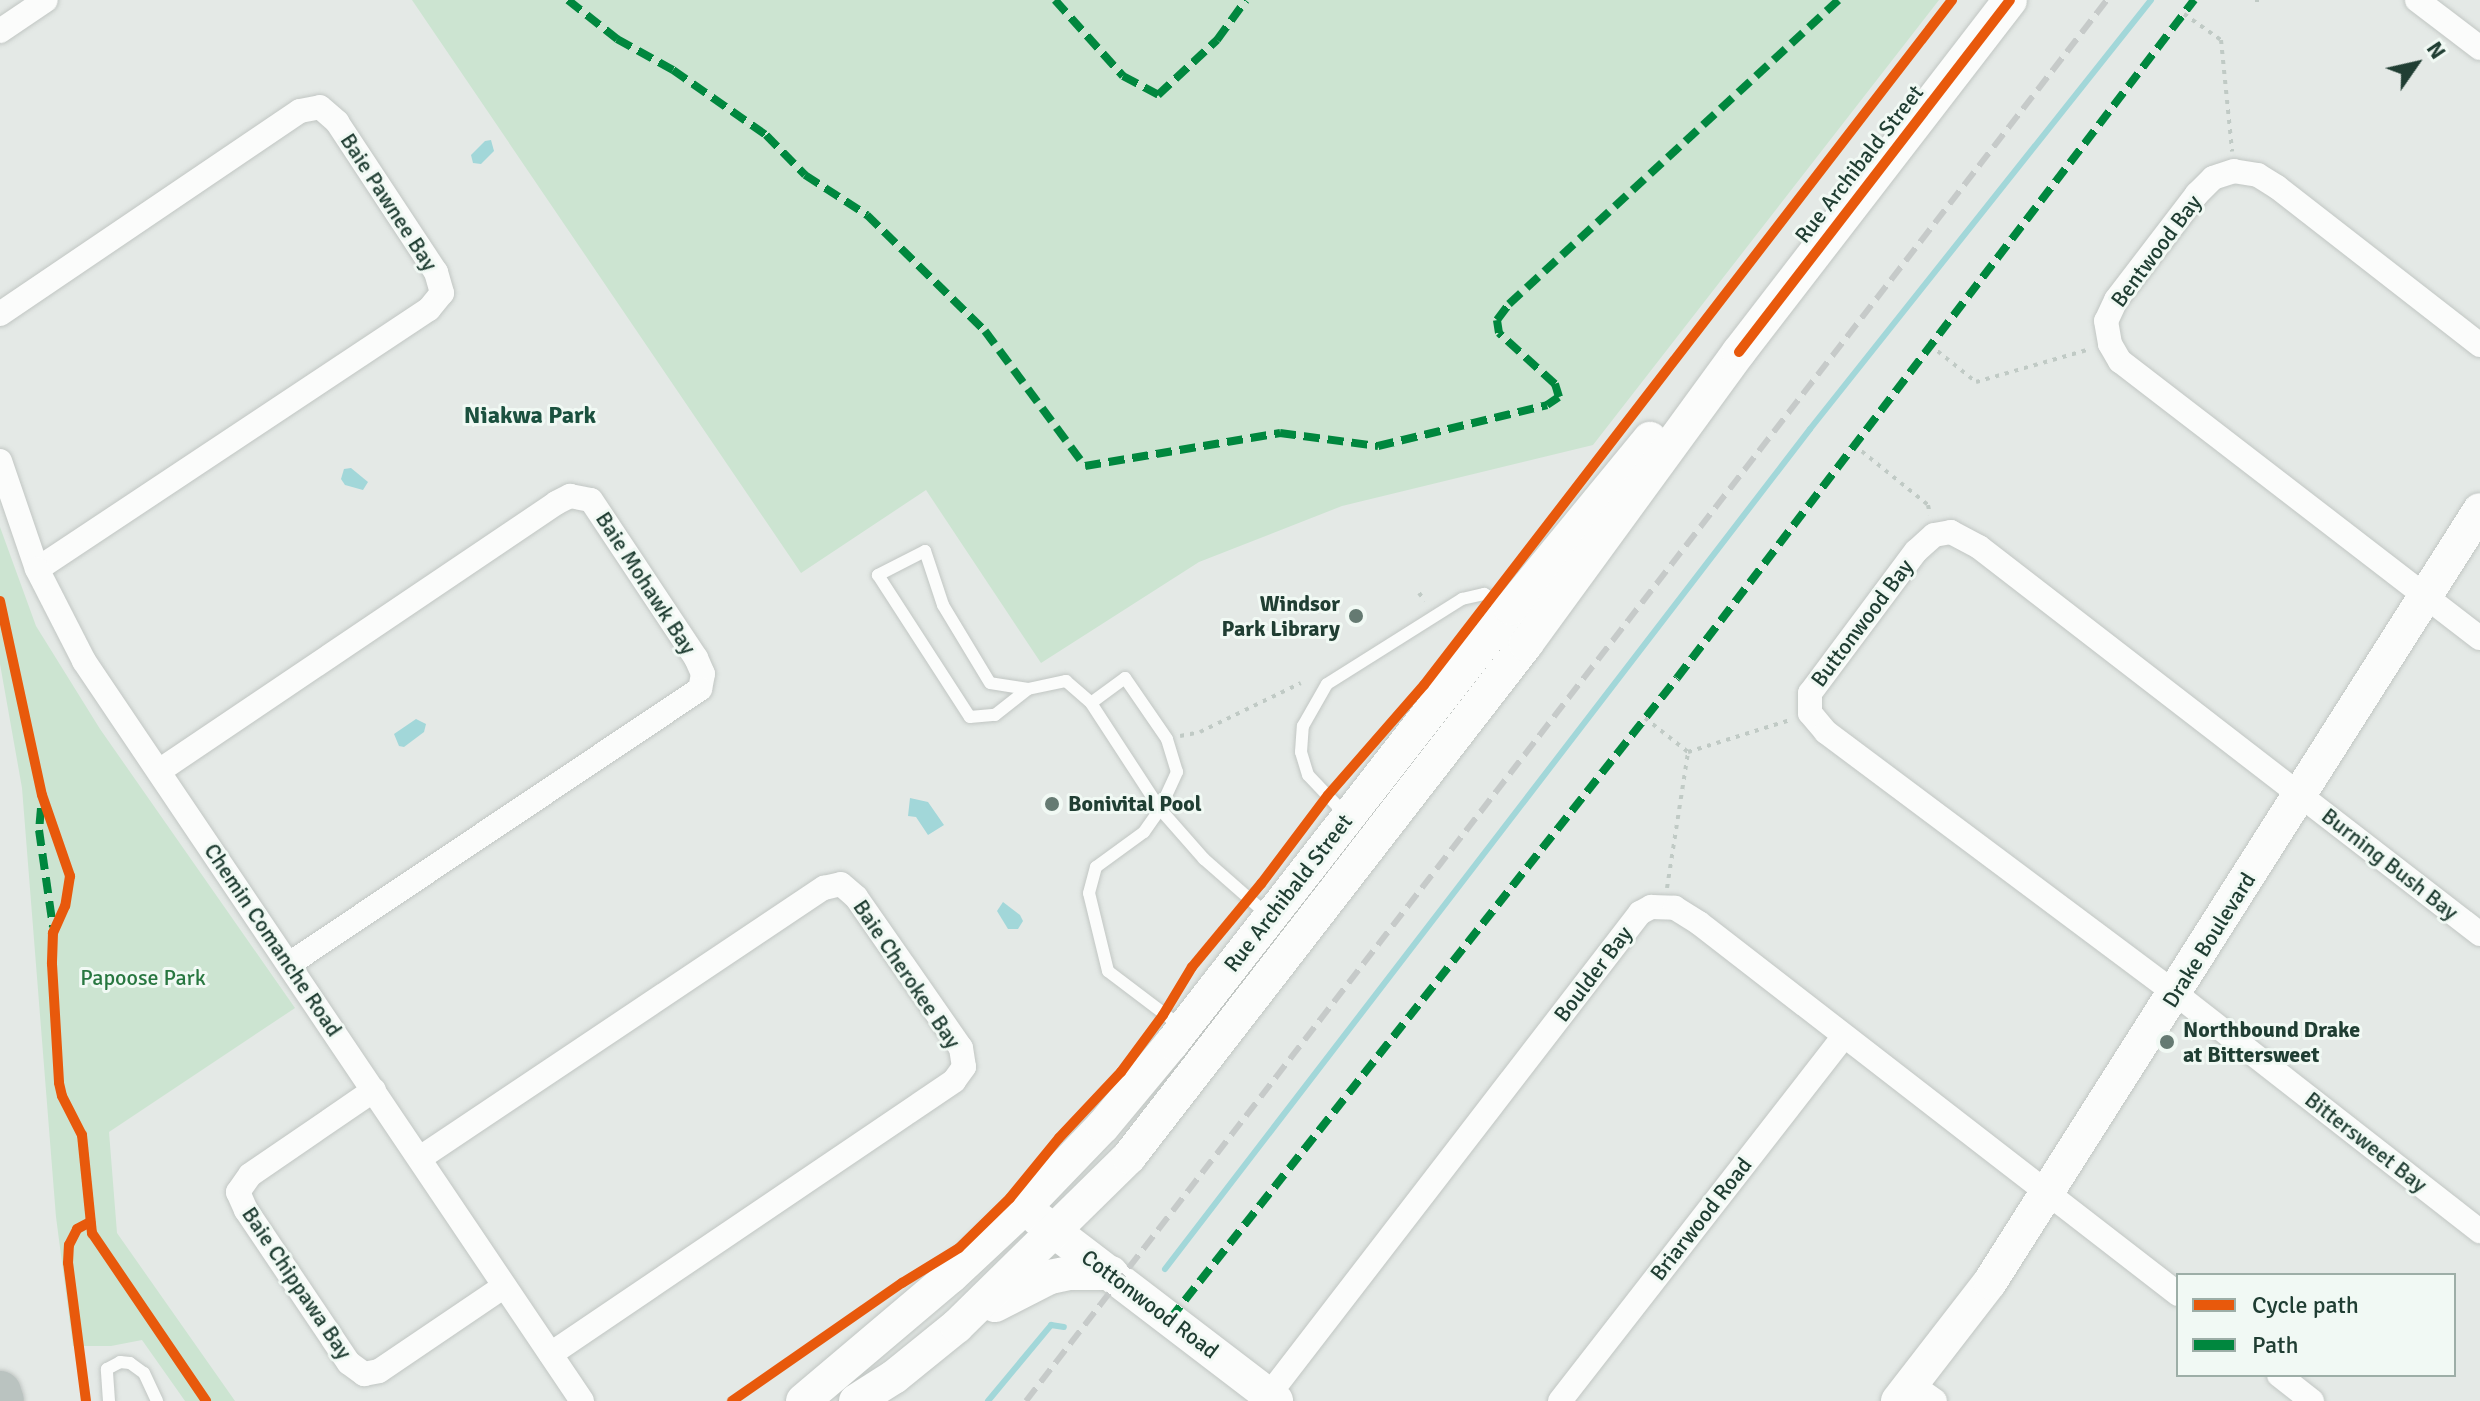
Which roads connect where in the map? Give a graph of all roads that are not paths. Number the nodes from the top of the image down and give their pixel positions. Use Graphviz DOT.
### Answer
graph roads {
  1 [pos="46,0"];
  2 [pos="2010,0"];
  3 [pos="2417,0"];
  4 [pos="0,31"];
  5 [pos="2480,48"];
  6 [pos="0,314"];
  7 [pos="2480,345"];
  8 [pos="0,461"];
  9 [pos="2480,510"];
  10 [pos="37,569"];
  11 [pos="2426,596"];
  12 [pos="1519,626"];
  13 [pos="2480,638"];
  14 [pos="1028,689"];
  15 [pos="1091,703"];
  16 [pos="159,771"];
  17 [pos="2300,795"];
  18 [pos="1160,809"];
  19 [pos="1348,817"];
  20 [pos="1283,928"];
  21 [pos="2480,934"];
  22 [pos="290,963"];
  23 [pos="2175,993"];
  24 [pos="1183,1028"];
  25 [pos="1843,1037"];
  26 [pos="374,1090"];
  27 [pos="1129,1157"];
  28 [pos="420,1158"];
  29 [pos="2047,1189"];
  30 [pos="1025,1207"];
  31 [pos="2480,1231"];
  32 [pos="1055,1233"];
  33 [pos="1111,1273"];
  34 [pos="503,1287"];
  35 [pos="2176,1292"];
  36 [pos="957,1326"];
  37 [pos="551,1354"];
  38 [pos="2282,1377"];
  39 [pos="0,1392"];
  40 [pos="1915,1395"];
  41 [pos="1270,1399"];
  42 [pos="3,1401"];
  43 [pos="109,1401"];
  44 [pos="157,1401"];
  45 [pos="582,1401"];
  46 [pos="803,1401"];
  47 [pos="856,1401"];
  48 [pos="1560,1401"];
  49 [pos="2312,1401"];
  1 -- 4 [label="street"];
  2 -- 12 [label="main road, Rue Archibald Street"];
  3 -- 5 [label="street"];
  6 -- 10 [label="street, Baie Pawnee Bay"];
  7 -- 11 [label="street, Bentwood Bay"];
  8 -- 10 [label="street, Chemin Comanche Road"];
  9 -- 11 [label="main road, Drake Boulevard"];
  10 -- 16 [label="street, Chemin Comanche Road"];
  11 -- 13 [label="street"];
  11 -- 17 [label="main road, Drake Boulevard"];
  12 -- 19 [label="main road, Rue Archibald Street"];
  12 -- 19 [label="lane"];
  12 -- 20 [label="main road, Rue Archibald Street"];
  14 -- 14 [label="lane"];
  14 -- 15 [label="lane"];
  15 -- 18 [label="lane"];
  15 -- 18 [label="lane"];
  16 -- 22 [label="street, Chemin Comanche Road"];
  16 -- 22 [label="street, Baie Mohawk Bay"];
  17 -- 21 [label="street, Burning Bush Bay"];
  17 -- 23 [label="main road, Drake Boulevard"];
  17 -- 23 [label="street, Buttonwood Bay"];
  18 -- 20 [label="lane"];
  18 -- 24 [label="lane"];
  19 -- 20 [label="main road, Rue Archibald Street"];
  20 -- 24 [label="main road, Rue Archibald Street"];
  20 -- 27 [label="main road, Rue Archibald Street"];
  22 -- 26 [label="street, Chemin Comanche Road"];
  23 -- 29 [label="main road, Drake Boulevard"];
  23 -- 31 [label="street, Bittersweet Bay"];
  24 -- 30 [label="main road, Rue Archibald Street"];
  25 -- 29 [label="street"];
  25 -- 41 [label="street, Boulder Bay"];
  25 -- 48 [label="street, Briarwood Road"];
  26 -- 28 [label="street, Chemin Comanche Road"];
  26 -- 34 [label="street, Baie Chippawa Bay"];
  27 -- 32 [label="main road, Rue Archibald Street"];
  27 -- 33 [label="main road"];
  28 -- 34 [label="street, Chemin Comanche Road"];
  28 -- 37 [label="street, Baie Cherokee Bay"];
  29 -- 35 [label="street"];
  29 -- 40 [label="main road, Drake Boulevard"];
  30 -- 32 [label="main road, Cottonwood Road"];
  30 -- 46 [label="main road, Rue Archibald Street"];
  32 -- 33 [label="main road, Cottonwood Road"];
  32 -- 36 [label="main road, Rue Archibald Street"];
  33 -- 36 [label="main road"];
  33 -- 41 [label="main road, Cottonwood Road"];
  34 -- 37 [label="street, Chemin Comanche Road"];
  36 -- 47 [label="main road, Rue Archibald Street"];
  37 -- 45 [label="street, Chemin Comanche Road"];
  38 -- 49 [label="street"];
  39 -- 42 [label="highway"];
  43 -- 44 [label="lane"];
}
